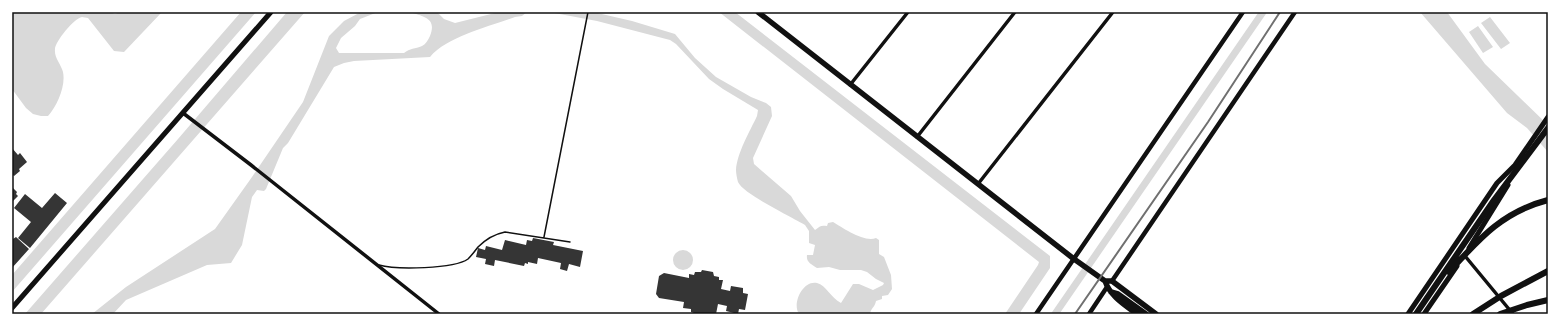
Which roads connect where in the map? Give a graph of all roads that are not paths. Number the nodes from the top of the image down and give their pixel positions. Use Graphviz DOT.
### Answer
graph roads {
  1 [pos="271,12"];
  2 [pos="588,12"];
  3 [pos="758,12"];
  4 [pos="908,12"];
  5 [pos="1015,12"];
  6 [pos="1114,12"];
  7 [pos="1295,12"];
  8 [pos="1241,13"];
  9 [pos="766,15"];
  10 [pos="850,85"];
  11 [pos="183,113"];
  12 [pos="1548,117"];
  13 [pos="1548,128"];
  14 [pos="917,137"];
  15 [pos="1514,165"];
  16 [pos="978,184"];
  17 [pos="1548,200"];
  18 [pos="544,237"];
  19 [pos="570,242"];
  20 [pos="1465,256"];
  21 [pos="1076,260"];
  22 [pos="376,264"];
  23 [pos="1548,271"];
  24 [pos="1105,281"];
  25 [pos="1112,281"];
  26 [pos="1435,287"];
  27 [pos="1109,290"];
  28 [pos="1548,300"];
  29 [pos="12,308"];
  30 [pos="439,314"];
  31 [pos="1036,314"];
  32 [pos="1089,314"];
  33 [pos="1137,314"];
  34 [pos="1146,314"];
  35 [pos="1156,314"];
  36 [pos="1408,314"];
  37 [pos="1416,314"];
  38 [pos="1424,314"];
  39 [pos="1473,314"];
  40 [pos="1500,314"];
  41 [pos="1513,314"];
  1 -- 11 [label="main road"];
  2 -- 18 [label="lane"];
  3 -- 9 [label="main road"];
  4 -- 10 [label="street"];
  5 -- 14 [label="street"];
  6 -- 16 [label="street"];
  7 -- 25 [label="street"];
  8 -- 21 [label="street"];
  9 -- 10 [label="main road"];
  10 -- 14 [label="main road"];
  11 -- 22 [label="street"];
  11 -- 29 [label="main road"];
  12 -- 15 [label="main road"];
  13 -- 26 [label="highway"];
  14 -- 16 [label="main road"];
  15 -- 20 [label="main road"];
  15 -- 36 [label="main road"];
  16 -- 21 [label="main road"];
  17 -- 26 [label="highway"];
  18 -- 19 [label="lane"];
  18 -- 22 [label="lane"];
  20 -- 38 [label="main road"];
  20 -- 41 [label="street"];
  21 -- 24 [label="main road"];
  21 -- 31 [label="street"];
  22 -- 30 [label="street"];
  23 -- 39 [label="highway"];
  24 -- 25 [label="main road"];
  24 -- 27 [label="main road"];
  25 -- 35 [label="main road"];
  26 -- 37 [label="highway"];
  27 -- 32 [label="street"];
  27 -- 33 [label="main road"];
  27 -- 34 [label="main road"];
  28 -- 40 [label="highway"];
}
